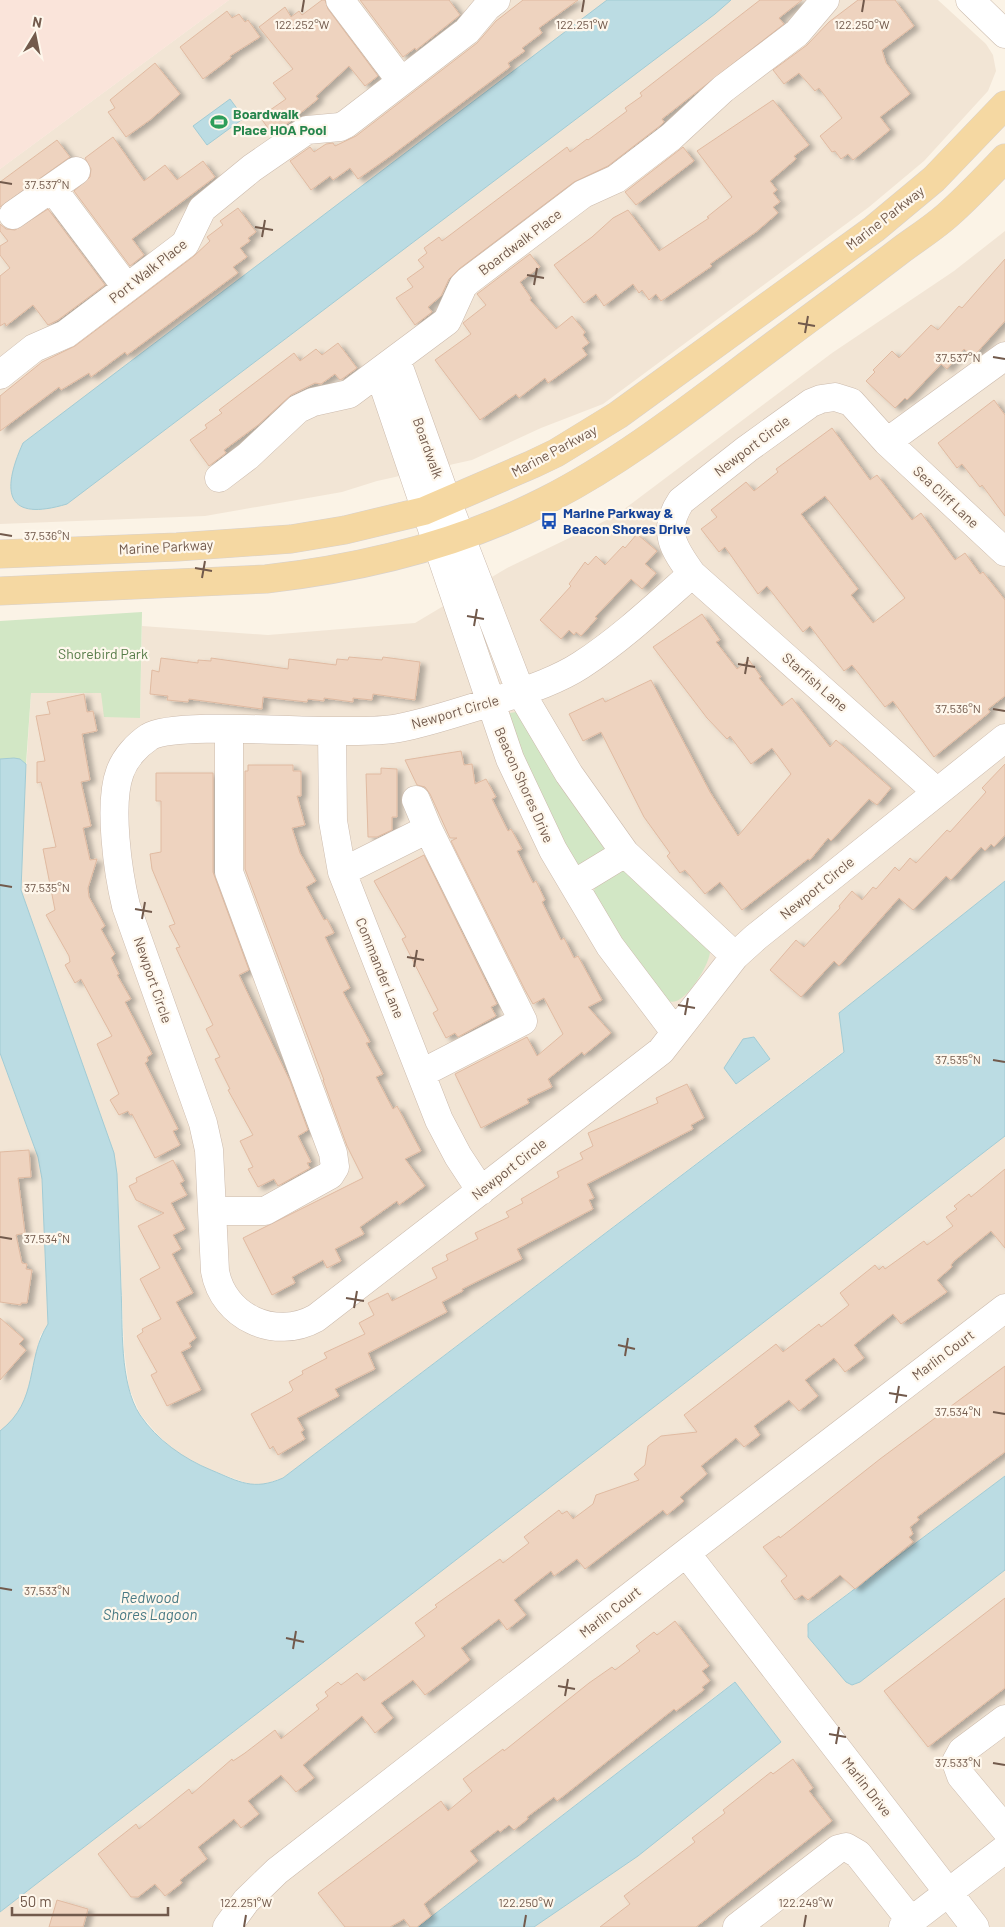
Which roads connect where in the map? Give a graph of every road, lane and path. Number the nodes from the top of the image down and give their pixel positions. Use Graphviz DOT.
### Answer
graph roads {
  1 [pos="340,0"];
  2 [pos="496,0"];
  3 [pos="825,0"];
  4 [pos="970,0"];
  5 [pos="1005,34"];
  6 [pos="401,81"];
  7 [pos="1005,105"];
  8 [pos="1005,158"];
  9 [pos="76,171"];
  10 [pos="52,188"];
  11 [pos="14,215"];
  12 [pos="127,288"];
  13 [pos="1005,356"];
  14 [pos="387,365"];
  15 [pos="0,375"];
  16 [pos="886,442"];
  17 [pos="219,478"];
  18 [pos="436,506"];
  19 [pos="449,542"];
  20 [pos="1005,552"];
  21 [pos="0,554"];
  22 [pos="692,574"];
  23 [pos="0,591"];
  24 [pos="521,693"];
  25 [pos="490,702"];
  26 [pos="229,729"];
  27 [pos="332,731"];
  28 [pos="1005,738"];
  29 [pos="936,792"];
  30 [pos="416,800"];
  31 [pos="428,829"];
  32 [pos="625,853"];
  33 [pos="342,872"];
  34 [pos="574,884"];
  35 [pos="735,956"];
  36 [pos="675,1032"];
  37 [pos="422,1073"];
  38 [pos="481,1191"];
  39 [pos="212,1211"];
  40 [pos="1005,1308"];
  41 [pos="686,1553"];
  42 [pos="1005,1719"];
  43 [pos="1005,1828"];
  44 [pos="1005,1849"];
  45 [pos="948,1893"];
  46 [pos="907,1924"];
  47 [pos="227,1927"];
  48 [pos="737,1927"];
  49 [pos="975,1927"];
  1 -- 6 [label="street"];
  2 -- 6 [label="street, Port Walk Place"];
  3 -- 14 [label="street, Boardwalk Place"];
  4 -- 5 [label="street"];
  6 -- 12 [label="street, Port Walk Place"];
  7 -- 18 [label="main road, Marine Parkway"];
  8 -- 19 [label="main road"];
  9 -- 10 [label="street"];
  10 -- 11 [label="street"];
  10 -- 12 [label="street"];
  12 -- 15 [label="street, Port Walk Place"];
  13 -- 16 [label="street"];
  14 -- 17 [label="street, Boardwalk Place"];
  14 -- 18 [label="street, Boardwalk"];
  16 -- 20 [label="street, Sea Cliff Lane"];
  16 -- 22 [label="street, Newport Circle"];
  18 -- 19 [label="street, Boardwalk"];
  18 -- 21 [label="main road, Marine Parkway"];
  19 -- 23 [label="main road"];
  19 -- 24 [label="street"];
  19 -- 25 [label="street, Beacon Shores Drive"];
  22 -- 24 [label="street, Newport Circle"];
  22 -- 29 [label="street, Starfish Lane"];
  24 -- 25 [label="street, Newport Circle"];
  24 -- 32 [label="street"];
  25 -- 27 [label="street, Newport Circle"];
  25 -- 34 [label="street, Beacon Shores Drive"];
  26 -- 27 [label="street, Newport Circle"];
  26 -- 39 [label="street, Newport Circle"];
  26 -- 39 [label="street"];
  27 -- 33 [label="street, Commander Lane"];
  28 -- 29 [label="street, Newport Circle"];
  29 -- 35 [label="street, Newport Circle"];
  30 -- 31 [label="street"];
  31 -- 33 [label="street"];
  31 -- 37 [label="street"];
  32 -- 34 [label="street"];
  32 -- 35 [label="street"];
  33 -- 37 [label="street, Commander Lane"];
  34 -- 36 [label="street, Beacon Shores Drive"];
  35 -- 36 [label="street, Newport Circle"];
  36 -- 38 [label="street, Newport Circle"];
  37 -- 38 [label="street, Commander Lane"];
  38 -- 39 [label="street, Newport Circle"];
  40 -- 41 [label="street, Marlin Court"];
  41 -- 45 [label="street, Marlin Drive"];
  41 -- 47 [label="street, Marlin Court"];
  42 -- 43 [label="street"];
  44 -- 45 [label="street"];
  45 -- 46 [label="street"];
  45 -- 49 [label="street, Marlin Drive"];
  46 -- 48 [label="street"];
}
